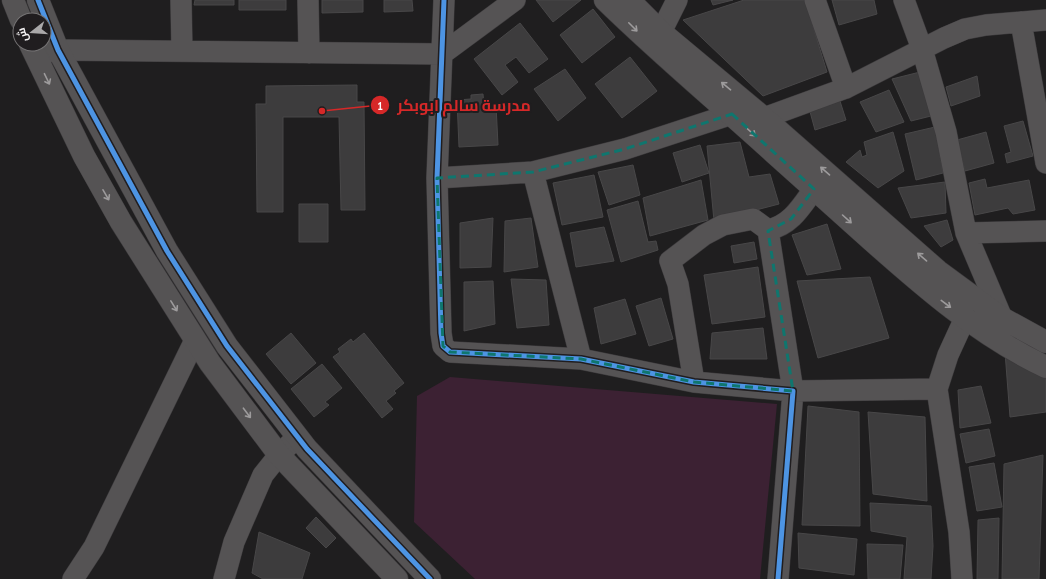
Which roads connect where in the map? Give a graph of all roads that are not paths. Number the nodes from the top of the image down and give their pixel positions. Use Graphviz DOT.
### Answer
graph roads {
  1 [pos="13,0"];
  2 [pos="38,0"];
  3 [pos="181,0"];
  4 [pos="308,0"];
  5 [pos="444,0"];
  6 [pos="515,0"];
  7 [pos="605,0"];
  8 [pos="629,0"];
  9 [pos="677,0"];
  10 [pos="815,0"];
  11 [pos="904,0"];
  12 [pos="18,12"];
  13 [pos="1046,20"];
  14 [pos="1021,22"];
  15 [pos="661,32"];
  16 [pos="922,49"];
  17 [pos="52,50"];
  18 [pos="58,50"];
  19 [pos="182,51"];
  20 [pos="34,52"];
  21 [pos="309,53"];
  22 [pos="442,54"];
  23 [pos="846,88"];
  24 [pos="732,114"];
  25 [pos="764,118"];
  26 [pos="1046,163"];
  27 [pos="533,172"];
  28 [pos="437,178"];
  29 [pos="814,189"];
  30 [pos="768,230"];
  31 [pos="1046,231"];
  32 [pos="966,233"];
  33 [pos="965,318"];
  34 [pos="1002,318"];
  35 [pos="195,340"];
  36 [pos="1046,342"];
  37 [pos="581,359"];
  38 [pos="1046,367"];
  39 [pos="694,382"];
  40 [pos="937,389"];
  41 [pos="793,391"];
  42 [pos="297,436"];
  43 [pos="279,455"];
  44 [pos="73,579"];
  45 [pos="224,579"];
  46 [pos="397,579"];
  47 [pos="430,579"];
  48 [pos="778,579"];
  49 [pos="962,579"];
  1 -- 12 [label="street"];
  2 -- 18 [label="street"];
  3 -- 19 [label="street"];
  4 -- 21 [label="street"];
  5 -- 22 [label="street"];
  6 -- 22 [label="street"];
  7 -- 24 [label="street, one-way"];
  8 -- 15 [label="street"];
  9 -- 15 [label="street"];
  10 -- 23 [label="street"];
  11 -- 16 [label="street"];
  13 -- 14 [label="street"];
  14 -- 16 [label="street"];
  14 -- 26 [label="street"];
  25 -- 15 [label="street, one-way"];
  16 -- 23 [label="street"];
  16 -- 32 [label="street"];
  17 -- 18 [label="street"];
  18 -- 19 [label="street"];
  18 -- 42 [label="street"];
  19 -- 21 [label="street"];
  20 -- 35 [label="street, one-way"];
  21 -- 22 [label="street"];
  22 -- 28 [label="street"];
  23 -- 25 [label="street"];
  24 -- 27 [label="street"];
  24 -- 29 [label="street, one-way"];
  34 -- 25 [label="street, one-way"];
  27 -- 28 [label="street"];
  27 -- 37 [label="street"];
  28 -- 37 [label="street"];
  29 -- 30 [label="street"];
  29 -- 33 [label="street, one-way"];
  30 -- 39 [label="street"];
  30 -- 41 [label="street"];
  31 -- 32 [label="street"];
  32 -- 34 [label="street"];
  33 -- 38 [label="street"];
  33 -- 40 [label="street"];
  34 -- 36 [label="street"];
  35 -- 43 [label="street, one-way"];
  35 -- 44 [label="street"];
  37 -- 39 [label="street"];
  39 -- 41 [label="street"];
  40 -- 41 [label="street"];
  40 -- 49 [label="street"];
  41 -- 48 [label="street"];
  42 -- 43 [label="street"];
  42 -- 47 [label="street"];
  43 -- 45 [label="street"];
  43 -- 46 [label="street"];
}
